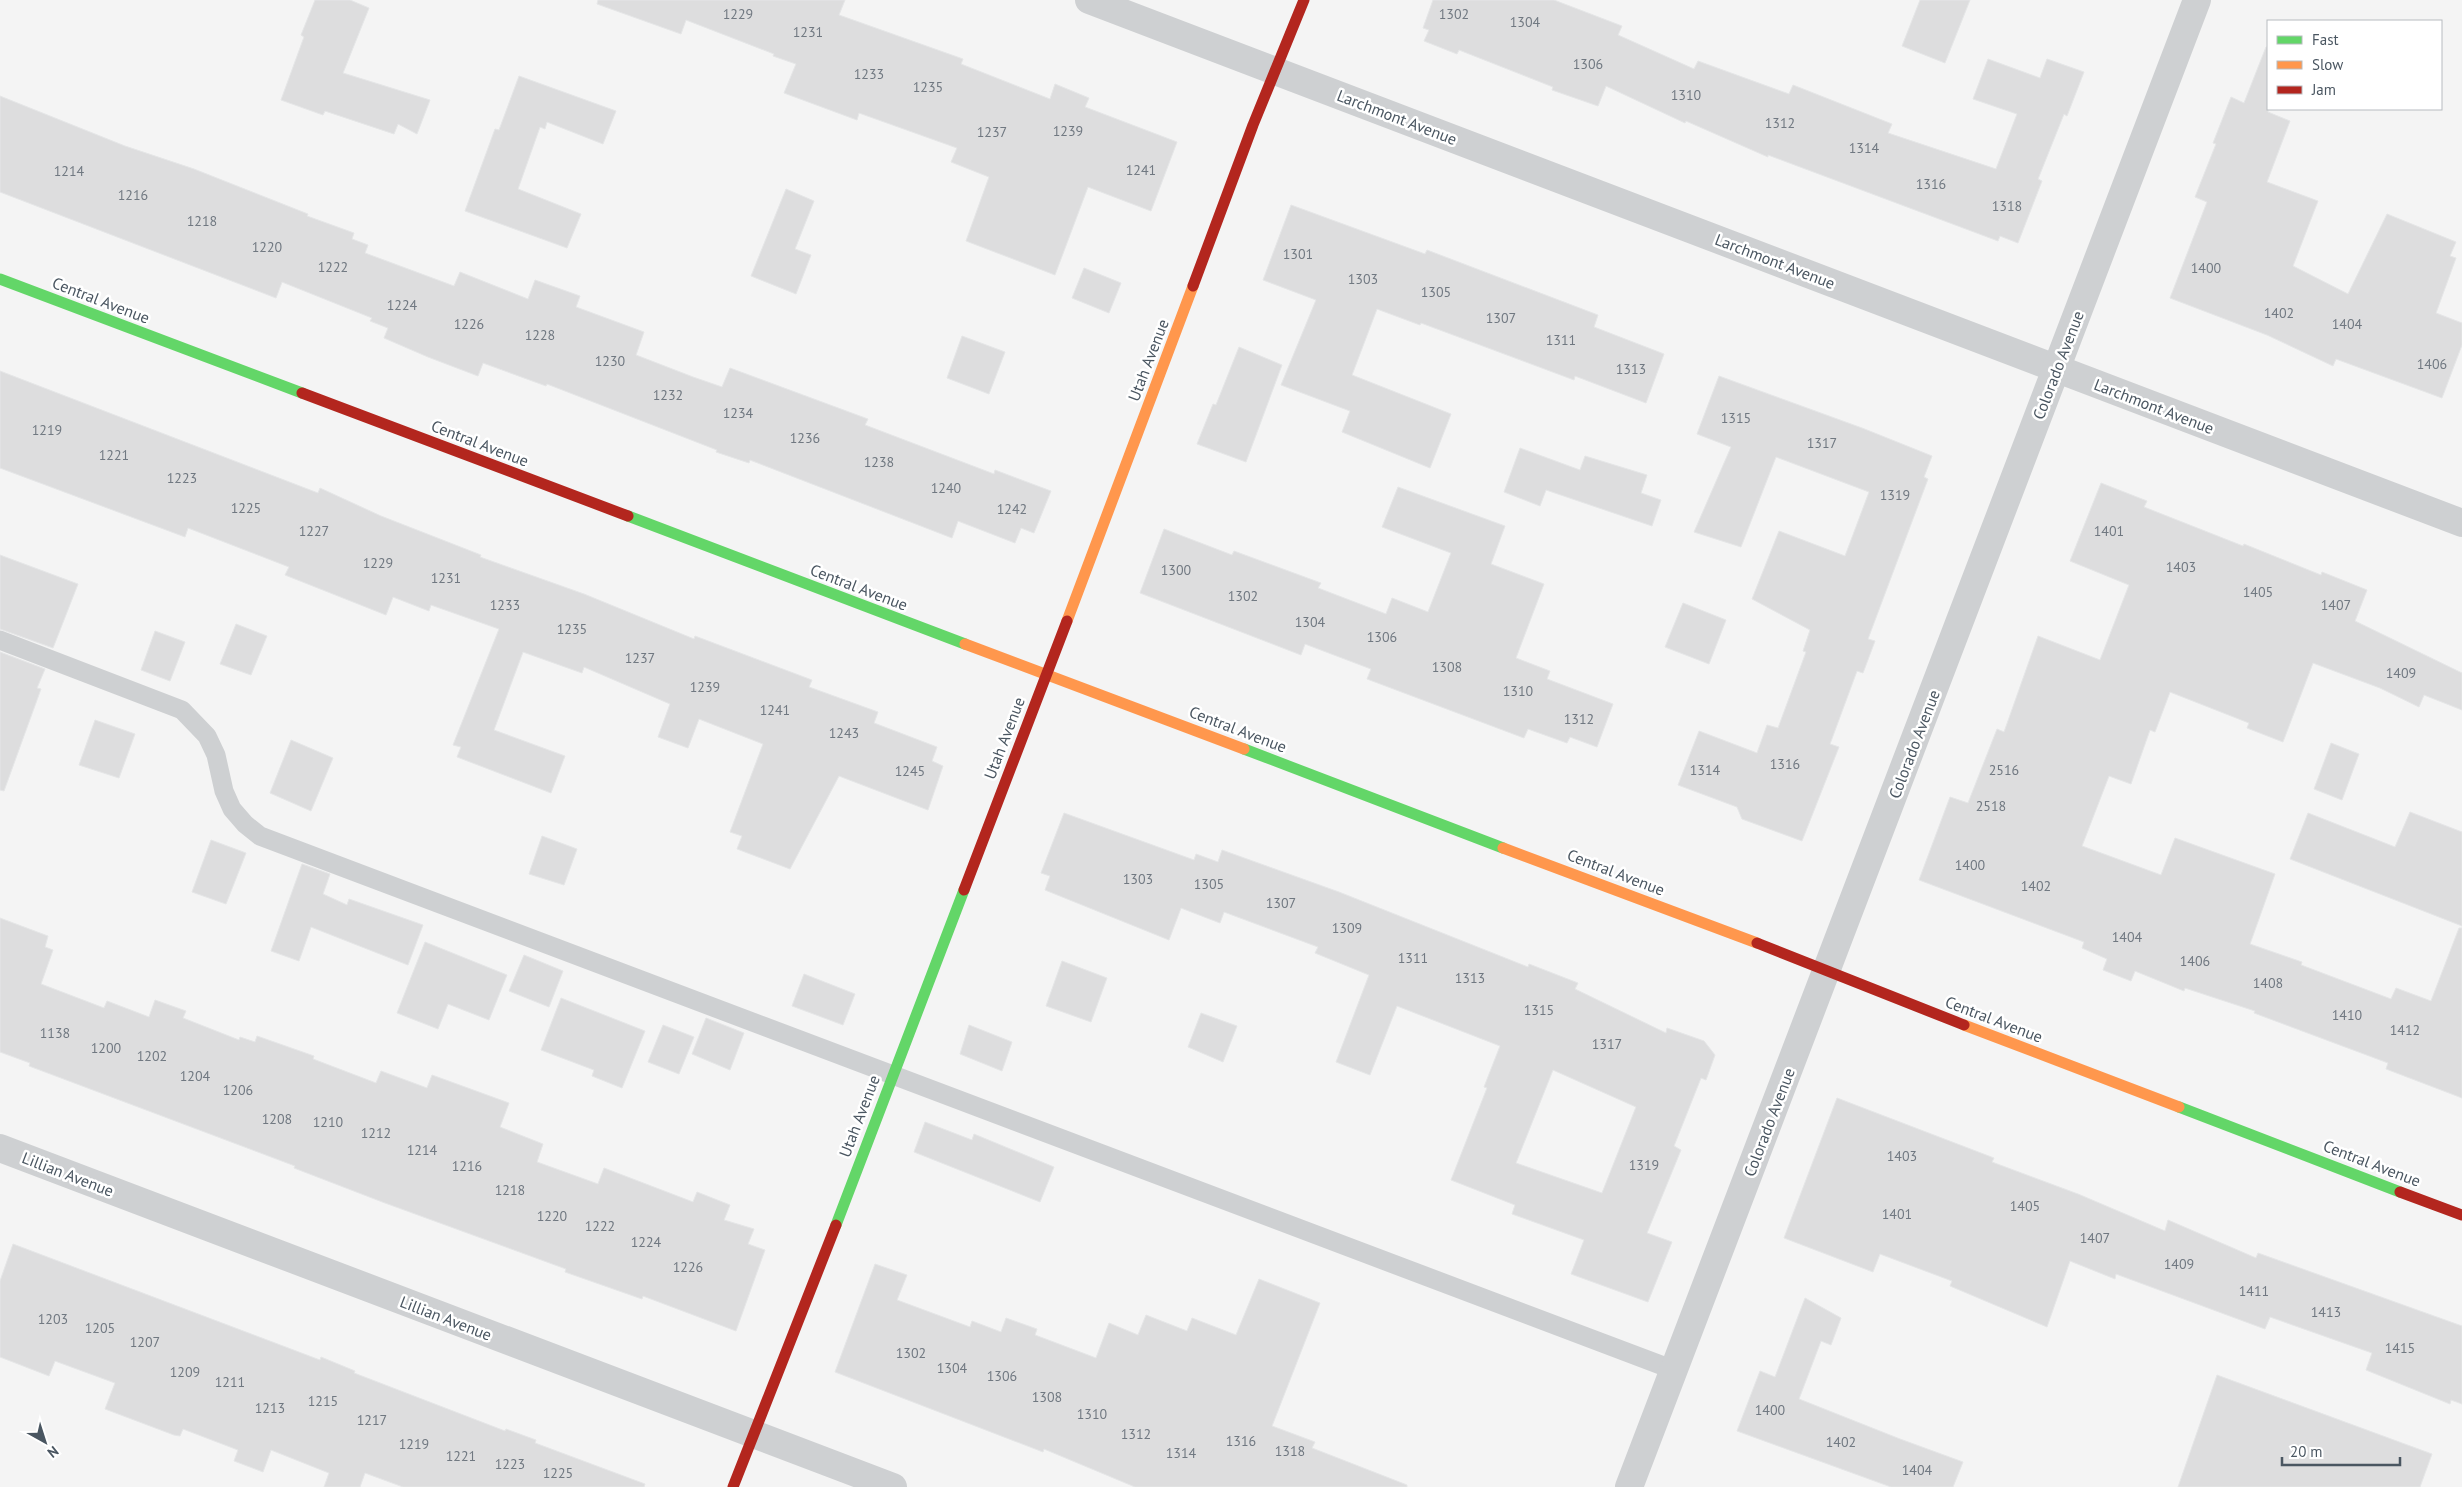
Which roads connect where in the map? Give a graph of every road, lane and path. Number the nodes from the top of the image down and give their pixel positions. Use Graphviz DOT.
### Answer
graph roads {
  1 [pos="1089,0"];
  2 [pos="1304,0"];
  3 [pos="2197,0"];
  4 [pos="1275,70"];
  5 [pos="0,279"];
  6 [pos="2056,369"];
  7 [pos="2462,522"];
  8 [pos="0,640"];
  9 [pos="1046,673"];
  10 [pos="1827,972"];
  11 [pos="893,1074"];
  12 [pos="0,1148"];
  13 [pos="2462,1215"];
  14 [pos="1674,1370"];
  15 [pos="753,1434"];
  16 [pos="733,1487"];
  17 [pos="893,1487"];
  18 [pos="1629,1487"];
  1 -- 4 [label="street, Larchmont Avenue"];
  2 -- 4 [label="street, Utah Avenue"];
  3 -- 6 [label="street, Colorado Avenue"];
  4 -- 6 [label="street, Larchmont Avenue"];
  4 -- 9 [label="street, Utah Avenue"];
  5 -- 9 [label="street, Central Avenue"];
  6 -- 7 [label="street, Larchmont Avenue"];
  6 -- 10 [label="street, Colorado Avenue"];
  8 -- 11 [label="lane"];
  9 -- 10 [label="street, Central Avenue"];
  9 -- 11 [label="street, Utah Avenue"];
  10 -- 13 [label="street, Central Avenue"];
  10 -- 14 [label="street, Colorado Avenue"];
  11 -- 14 [label="lane"];
  11 -- 15 [label="street, Utah Avenue"];
  12 -- 15 [label="street, Lillian Avenue"];
  14 -- 18 [label="street, Colorado Avenue"];
  15 -- 16 [label="street, Utah Avenue"];
  15 -- 17 [label="street, Lillian Avenue"];
}
